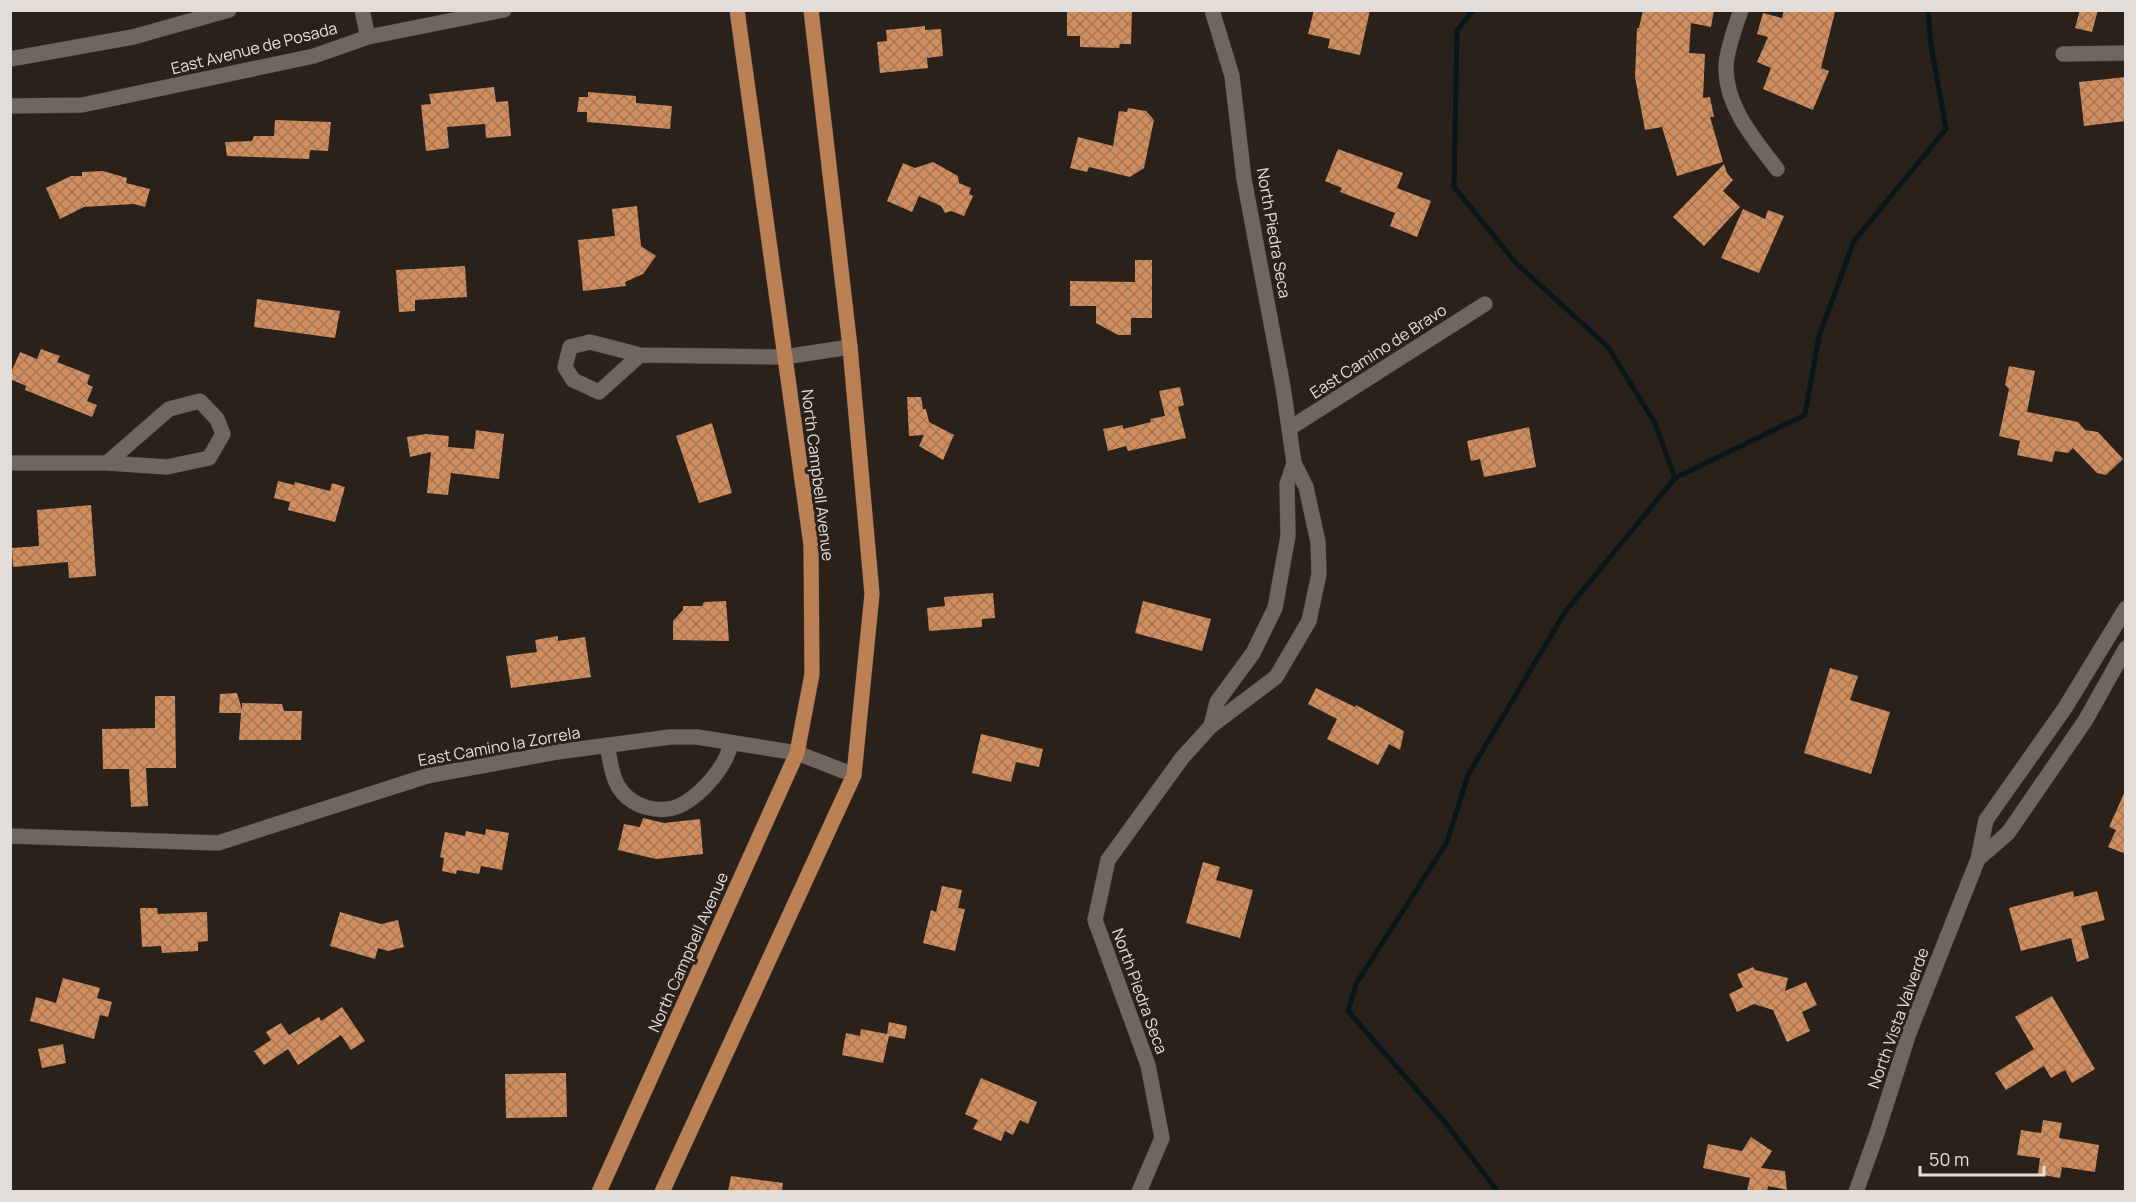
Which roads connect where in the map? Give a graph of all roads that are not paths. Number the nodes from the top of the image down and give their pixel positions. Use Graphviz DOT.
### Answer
graph roads {
  1 [pos="229,10"];
  2 [pos="362,10"];
  3 [pos="504,10"];
  4 [pos="737,10"];
  5 [pos="811,10"];
  6 [pos="1212,10"];
  7 [pos="1741,10"];
  8 [pos="368,38"];
  9 [pos="2126,53"];
  10 [pos="2063,54"];
  11 [pos="10,59"];
  12 [pos="10,106"];
  13 [pos="1777,169"];
  14 [pos="1485,304"];
  15 [pos="850,347"];
  16 [pos="640,355"];
  17 [pos="784,357"];
  18 [pos="1290,428"];
  19 [pos="10,463"];
  20 [pos="1294,463"];
  21 [pos="106,464"];
  22 [pos="2126,608"];
  23 [pos="2126,648"];
  24 [pos="1211,726"];
  25 [pos="731,743"];
  26 [pos="607,745"];
  27 [pos="797,753"];
  28 [pos="854,775"];
  29 [pos="10,836"];
  30 [pos="1978,859"];
  31 [pos="599,1191"];
  32 [pos="662,1191"];
  33 [pos="1139,1191"];
  34 [pos="1856,1191"];
  1 -- 11 [label="street"];
  2 -- 8 [label="street"];
  3 -- 8 [label="street, East Avenue de Posada"];
  4 -- 17 [label="main road, North Campbell Avenue"];
  5 -- 15 [label="main road"];
  6 -- 18 [label="street, North Piedra Seca"];
  7 -- 13 [label="street"];
  8 -- 12 [label="street, East Avenue de Posada"];
  9 -- 10 [label="street"];
  14 -- 18 [label="street, East Camino de Bravo"];
  15 -- 17 [label="street"];
  15 -- 28 [label="main road"];
  16 -- 16 [label="street"];
  16 -- 17 [label="street"];
  17 -- 27 [label="main road, North Campbell Avenue"];
  18 -- 20 [label="street, North Piedra Seca"];
  19 -- 21 [label="street"];
  20 -- 24 [label="street, North Piedra Seca"];
  20 -- 24 [label="street, North Piedra Seca"];
  21 -- 21 [label="street"];
  22 -- 30 [label="street, North Vista Valverde"];
  23 -- 30 [label="street, North Vista Valverde"];
  24 -- 33 [label="street, North Piedra Seca"];
  25 -- 26 [label="street, East Camino la Zorrela"];
  25 -- 26 [label="street"];
  25 -- 27 [label="street, East Camino la Zorrela"];
  26 -- 29 [label="street, East Camino la Zorrela"];
  27 -- 28 [label="street, East Camino la Zorrela"];
  27 -- 31 [label="main road, North Campbell Avenue"];
  28 -- 32 [label="main road"];
  30 -- 34 [label="street, North Vista Valverde"];
}
